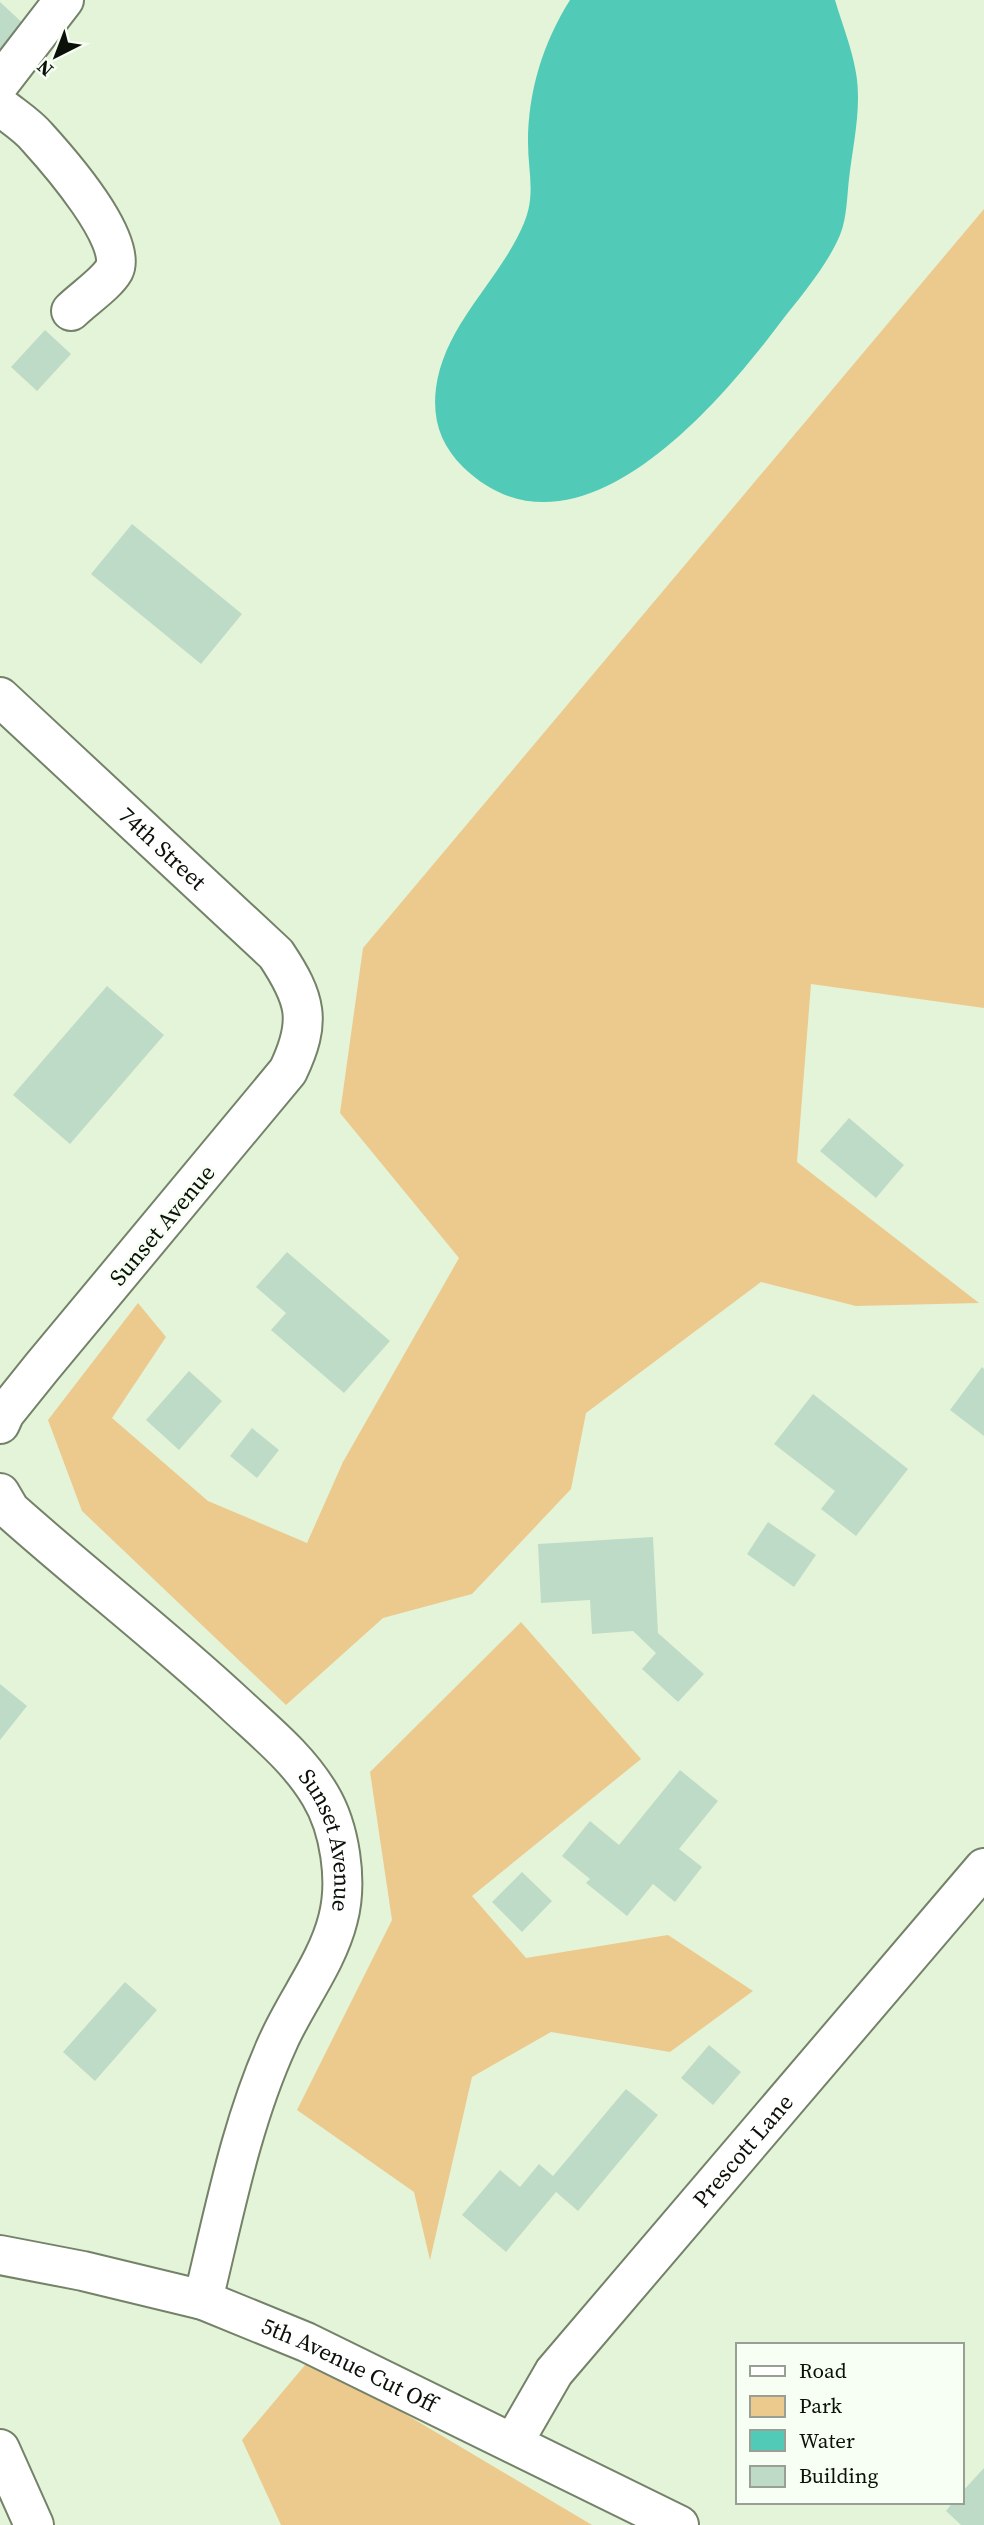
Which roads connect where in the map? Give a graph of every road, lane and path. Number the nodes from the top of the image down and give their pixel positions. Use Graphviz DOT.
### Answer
graph roads {
  1 [pos="64,0"];
  2 [pos="0,83"];
  3 [pos="0,106"];
  4 [pos="71,311"];
  5 [pos="0,697"];
  6 [pos="303,1016"];
  7 [pos="0,1424"];
  8 [pos="0,1493"];
  9 [pos="984,1868"];
  10 [pos="0,2255"];
  11 [pos="203,2300"];
  12 [pos="513,2443"];
  13 [pos="0,2449"];
  14 [pos="34,2525"];
  15 [pos="679,2525"];
  1 -- 2 [label="main road"];
  3 -- 4 [label="main road"];
  5 -- 6 [label="main road, 74th Street"];
  6 -- 7 [label="main road, Sunset Avenue"];
  8 -- 11 [label="main road, Sunset Avenue"];
  9 -- 12 [label="main road, Prescott Lane"];
  10 -- 11 [label="main road, 5th Avenue Cut Off"];
  11 -- 12 [label="main road, 5th Avenue Cut Off"];
  12 -- 15 [label="main road, 5th Avenue Cut Off"];
  13 -- 14 [label="main road"];
}
